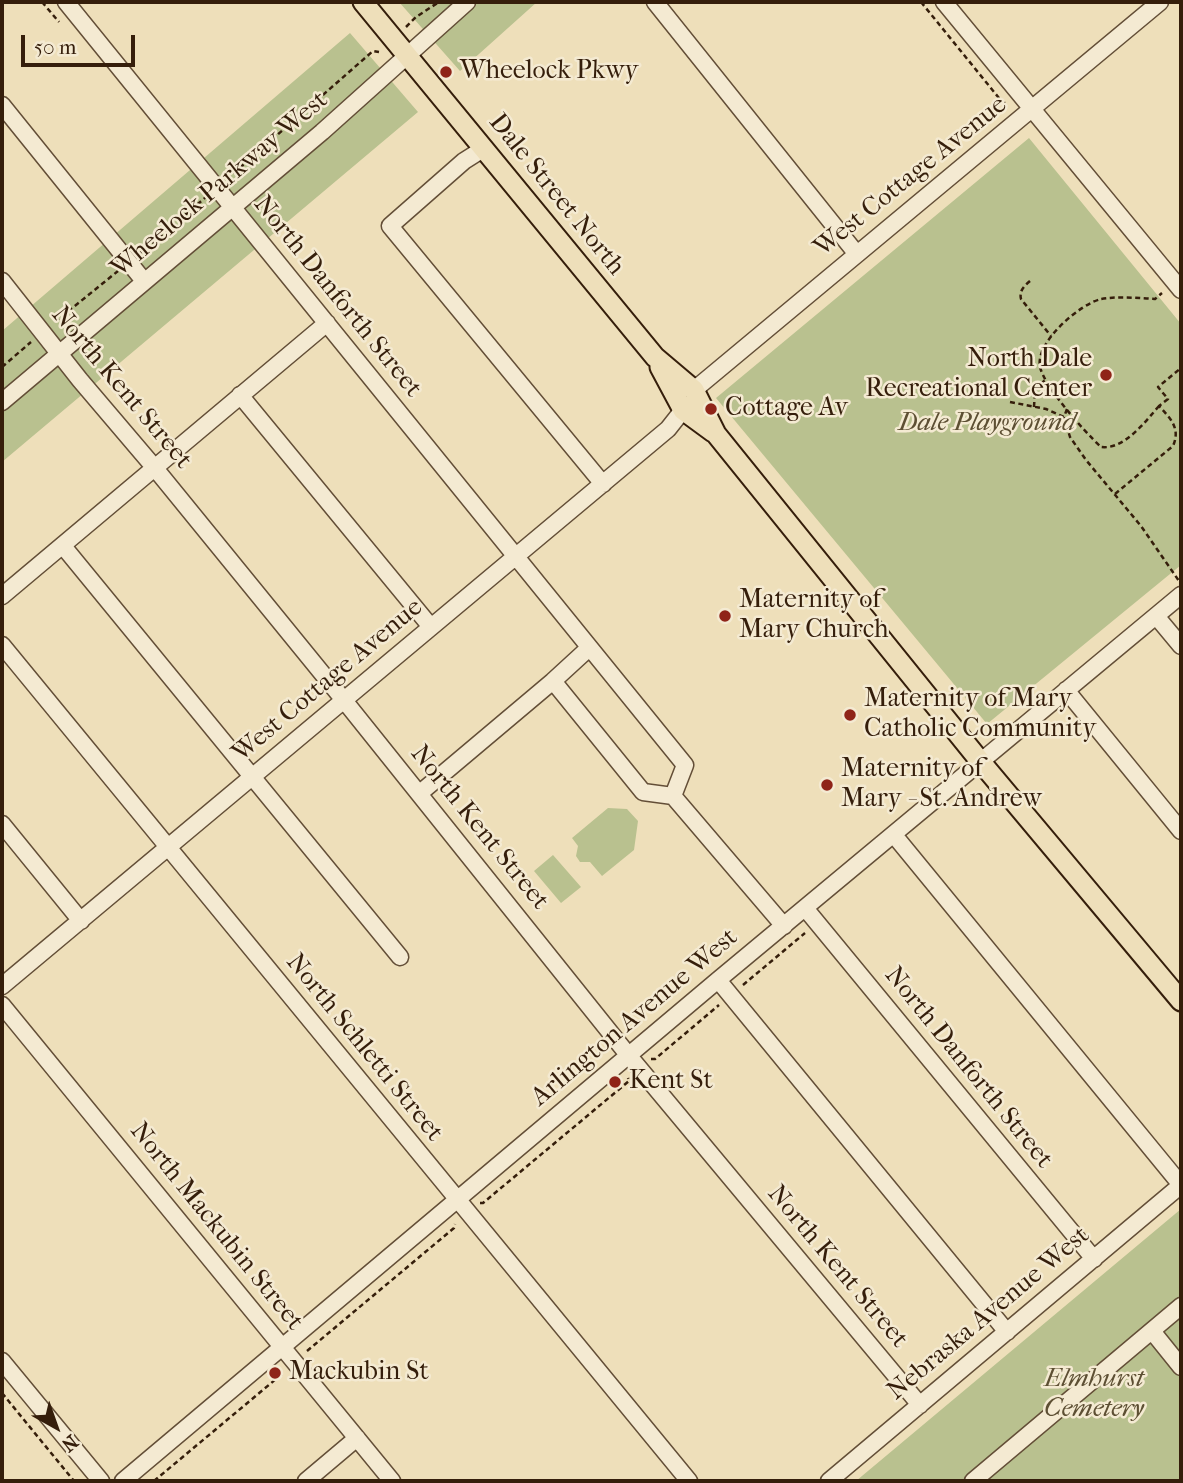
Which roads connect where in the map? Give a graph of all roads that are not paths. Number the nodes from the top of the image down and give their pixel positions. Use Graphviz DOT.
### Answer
graph roads {
  1 [pos="66,2"];
  2 [pos="363,2"];
  3 [pos="467,2"];
  4 [pos="655,2"];
  5 [pos="944,2"];
  6 [pos="1160,2"];
  7 [pos="408,56"];
  8 [pos="2,105"];
  9 [pos="1031,110"];
  10 [pos="484,149"];
  11 [pos="233,206"];
  12 [pos="856,253"];
  13 [pos="2,281"];
  14 [pos="144,282"];
  15 [pos="1178,286"];
  16 [pos="327,323"];
  17 [pos="59,354"];
  18 [pos="655,357"];
  19 [pos="694,390"];
  20 [pos="240,396"];
  21 [pos="2,401"];
  22 [pos="683,410"];
  23 [pos="716,434"];
  24 [pos="154,467"];
  25 [pos="603,484"];
  26 [pos="63,546"];
  27 [pos="515,558"];
  28 [pos="1181,595"];
  29 [pos="2,596"];
  30 [pos="1156,616"];
  31 [pos="431,627"];
  32 [pos="2,645"];
  33 [pos="1181,646"];
  34 [pos="589,648"];
  35 [pos="553,681"];
  36 [pos="1066,690"];
  37 [pos="343,699"];
  38 [pos="980,761"];
  39 [pos="253,775"];
  40 [pos="419,793"];
  41 [pos="673,796"];
  42 [pos="2,824"];
  43 [pos="1181,831"];
  44 [pos="894,835"];
  45 [pos="167,847"];
  46 [pos="805,908"];
  47 [pos="81,921"];
  48 [pos="784,926"];
  49 [pos="400,957"];
  50 [pos="718,980"];
  51 [pos="2,986"];
  52 [pos="1181,1000"];
  53 [pos="2,1005"];
  54 [pos="629,1056"];
  55 [pos="1181,1185"];
  56 [pos="458,1200"];
  57 [pos="1094,1259"];
  58 [pos="1181,1306"];
  59 [pos="1152,1331"];
  60 [pos="1007,1332"];
  61 [pos="283,1347"];
  62 [pos="2,1361"];
  63 [pos="1181,1367"];
  64 [pos="920,1405"];
  65 [pos="357,1438"];
  66 [pos="101,1481"];
  67 [pos="123,1481"];
  68 [pos="306,1481"];
  69 [pos="393,1481"];
  70 [pos="689,1481"];
  71 [pos="829,1481"];
  72 [pos="973,1481"];
  1 -- 11 [label="street, North Danforth Street"];
  2 -- 7 [label="main road, Dale Street North"];
  3 -- 7 [label="street, Wheelock Parkway West"];
  4 -- 12 [label="street"];
  5 -- 9 [label="street"];
  6 -- 9 [label="street, West Cottage Avenue"];
  7 -- 10 [label="main road, Dale Street North"];
  7 -- 11 [label="street, Wheelock Parkway West"];
  8 -- 14 [label="street"];
  9 -- 12 [label="street, West Cottage Avenue"];
  9 -- 15 [label="street"];
  10 -- 18 [label="main road, Dale Street North"];
  10 -- 25 [label="street"];
  11 -- 14 [label="street, Wheelock Parkway West"];
  11 -- 16 [label="street, North Danforth Street"];
  12 -- 19 [label="street, West Cottage Avenue"];
  13 -- 17 [label="street, North Kent Street"];
  14 -- 17 [label="street, Wheelock Parkway West"];
  16 -- 20 [label="street"];
  16 -- 27 [label="street, North Danforth Street"];
  17 -- 21 [label="street, Wheelock Parkway West"];
  17 -- 24 [label="street, North Kent Street"];
  18 -- 19 [label="main road, Dale Street North"];
  18 -- 22 [label="main road, Dale Street North"];
  19 -- 23 [label="main road, Dale Street North"];
  20 -- 24 [label="street"];
  20 -- 31 [label="street"];
  22 -- 23 [label="main road, Dale Street North"];
  22 -- 25 [label="street, West Cottage Avenue"];
  23 -- 38 [label="main road, Dale Street North"];
  24 -- 26 [label="street"];
  24 -- 37 [label="street, North Kent Street"];
  25 -- 27 [label="street, West Cottage Avenue"];
  26 -- 29 [label="street"];
  26 -- 39 [label="street"];
  27 -- 31 [label="street, West Cottage Avenue"];
  27 -- 34 [label="street, North Danforth Street"];
  28 -- 30 [label="street, Arlington Avenue West"];
  30 -- 33 [label="street"];
  30 -- 36 [label="street, Arlington Avenue West"];
  31 -- 37 [label="street, West Cottage Avenue"];
  32 -- 45 [label="street, North Schletti Street"];
  34 -- 35 [label="street"];
  34 -- 41 [label="street, North Danforth Street"];
  35 -- 40 [label="street"];
  35 -- 41 [label="street"];
  36 -- 38 [label="street, Arlington Avenue West"];
  36 -- 43 [label="street"];
  37 -- 39 [label="street, West Cottage Avenue"];
  37 -- 40 [label="street, North Kent Street"];
  38 -- 44 [label="street, Arlington Avenue West"];
  38 -- 52 [label="main road, Dale Street North"];
  39 -- 45 [label="street, West Cottage Avenue"];
  39 -- 49 [label="street"];
  40 -- 54 [label="street, North Kent Street"];
  41 -- 48 [label="street"];
  42 -- 47 [label="street"];
  44 -- 46 [label="street, Arlington Avenue West"];
  44 -- 55 [label="street"];
  45 -- 47 [label="street, West Cottage Avenue"];
  45 -- 56 [label="street, North Schletti Street"];
  46 -- 48 [label="street, Arlington Avenue West"];
  46 -- 57 [label="street, North Danforth Street"];
  47 -- 51 [label="street, West Cottage Avenue"];
  48 -- 50 [label="street, Arlington Avenue West"];
  50 -- 54 [label="street, Arlington Avenue West"];
  50 -- 60 [label="street"];
  53 -- 61 [label="street, North Mackubin Street"];
  54 -- 56 [label="street, Arlington Avenue West"];
  54 -- 64 [label="street, North Kent Street"];
  55 -- 57 [label="street, Nebraska Avenue West"];
  56 -- 61 [label="street, Arlington Avenue West"];
  56 -- 70 [label="street, North Schletti Street"];
  57 -- 60 [label="street, Nebraska Avenue West"];
  58 -- 59 [label="street"];
  59 -- 63 [label="street"];
  59 -- 72 [label="street"];
  60 -- 64 [label="street, Nebraska Avenue West"];
  61 -- 65 [label="street, North Mackubin Street"];
  61 -- 67 [label="street, Arlington Avenue West"];
  62 -- 66 [label="street"];
  64 -- 71 [label="street, Nebraska Avenue West"];
  65 -- 68 [label="street"];
  65 -- 69 [label="street, North Mackubin Street"];
}
